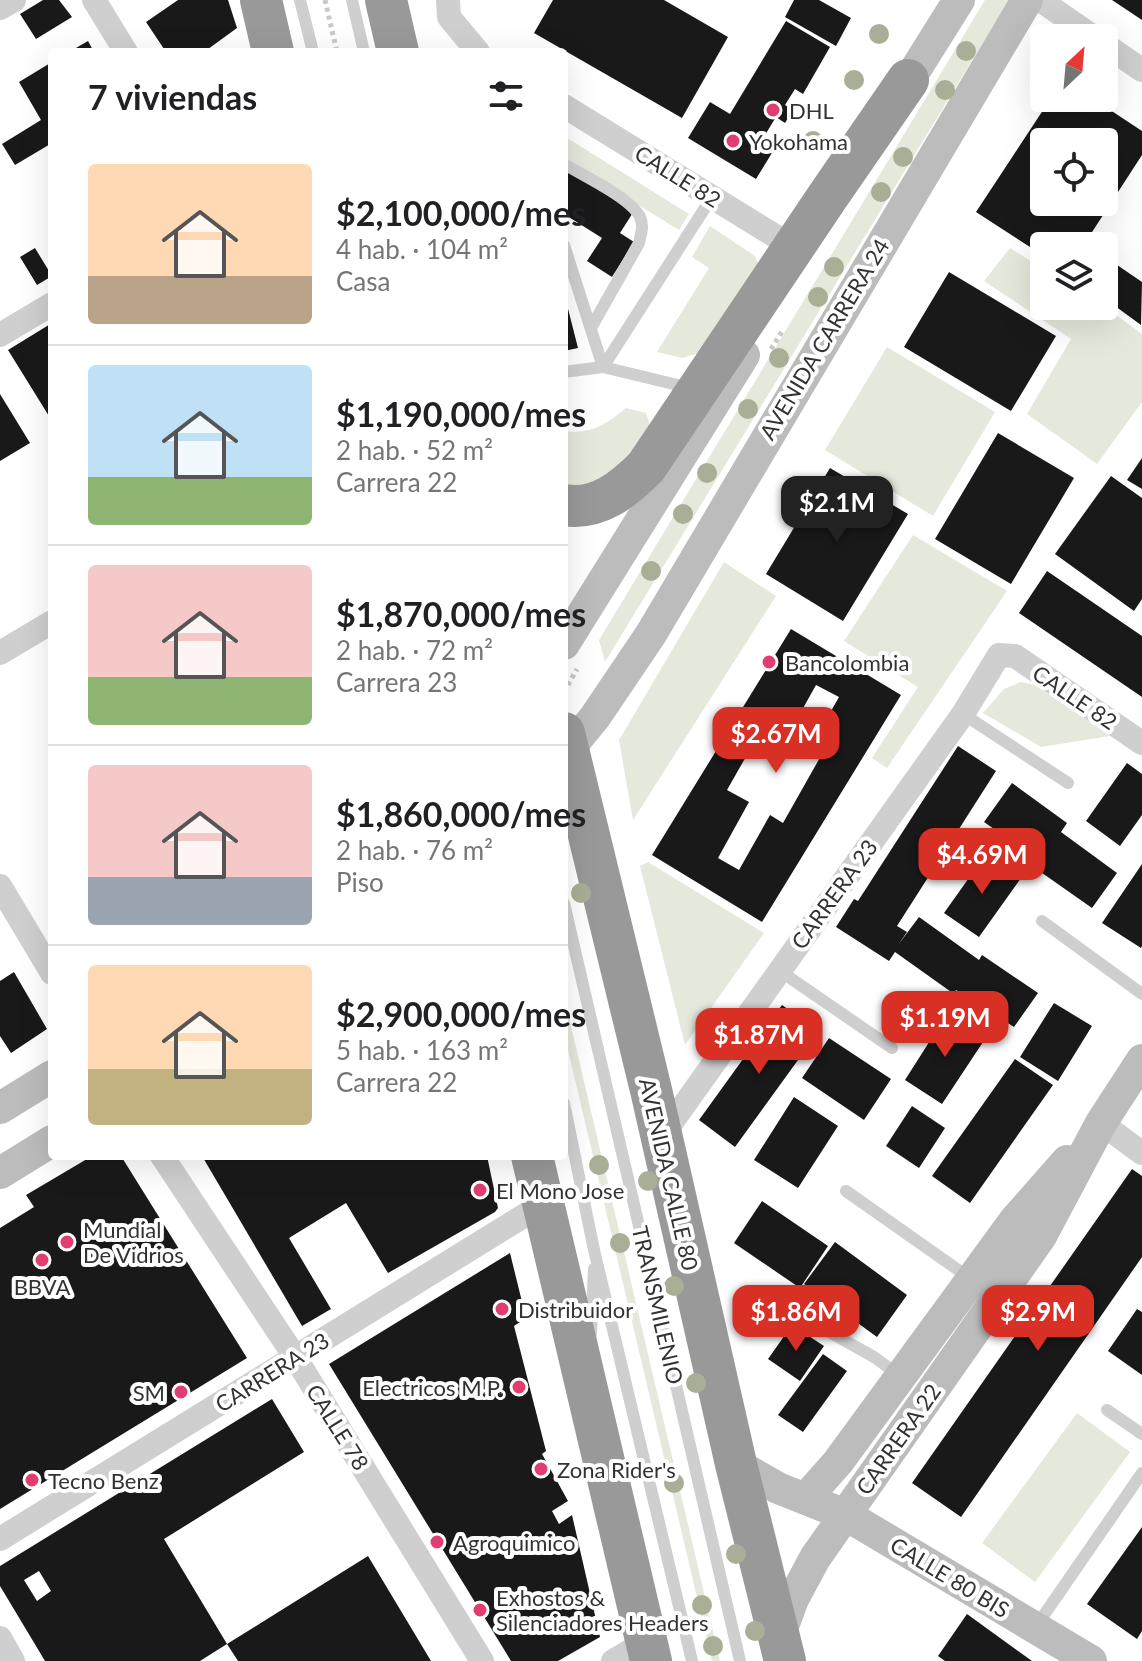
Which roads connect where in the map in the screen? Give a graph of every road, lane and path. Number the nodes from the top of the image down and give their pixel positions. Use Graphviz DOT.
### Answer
graph roads {
  1 [pos="14,0"];
  2 [pos="94,0"];
  3 [pos="261,0"];
  4 [pos="300,0"];
  5 [pos="325,0"];
  6 [pos="352,0"];
  7 [pos="386,0"];
  8 [pos="959,0"];
  9 [pos="1027,0"];
  10 [pos="1040,0"];
  11 [pos="0,8"];
  12 [pos="448,9"];
  13 [pos="1075,24"];
  14 [pos="124,48"];
  15 [pos="272,48"];
  16 [pos="312,48"];
  17 [pos="336,48"];
  18 [pos="363,48"];
  19 [pos="397,48"];
  20 [pos="475,48"];
  21 [pos="1118,54"];
  22 [pos="1142,70"];
  23 [pos="908,80"];
  24 [pos="568,108"];
  25 [pos="568,166"];
  26 [pos="712,197"];
  27 [pos="793,247"];
  28 [pos="568,257"];
  29 [pos="48,306"];
  30 [pos="591,328"];
  31 [pos="0,335"];
  32 [pos="603,367"];
  33 [pos="568,371"];
  34 [pos="697,390"];
  35 [pos="568,505"];
  36 [pos="48,624"];
  37 [pos="0,653"];
  38 [pos="573,653"];
  39 [pos="1006,654"];
  40 [pos="568,675"];
  41 [pos="963,714"];
  42 [pos="568,743"];
  43 [pos="1142,743"];
  44 [pos="568,758"];
  45 [pos="1068,783"];
  46 [pos="0,886"];
  47 [pos="568,920"];
  48 [pos="1042,921"];
  49 [pos="48,966"];
  50 [pos="780,971"];
  51 [pos="1142,994"];
  52 [pos="892,1048"];
  53 [pos="1142,1060"];
  54 [pos="48,1078"];
  55 [pos="0,1108"];
  56 [pos="568,1123"];
  57 [pos="1101,1123"];
  58 [pos="662,1136"];
  59 [pos="48,1143"];
  60 [pos="1142,1153"];
  61 [pos="165,1160"];
  62 [pos="533,1160"];
  63 [pos="0,1173"];
  64 [pos="846,1191"];
  65 [pos="543,1204"];
  66 [pos="594,1250"];
  67 [pos="971,1279"];
  68 [pos="776,1302"];
  69 [pos="295,1357"];
  70 [pos="900,1376"];
  71 [pos="589,1403"];
  72 [pos="1107,1410"];
  73 [pos="1142,1434"];
  74 [pos="736,1464"];
  75 [pos="1142,1473"];
  76 [pos="807,1497"];
  77 [pos="846,1515"];
  78 [pos="0,1539"];
  79 [pos="1035,1628"];
  80 [pos="0,1638"];
  81 [pos="782,1649"];
  82 [pos="637,1654"];
  83 [pos="13,1661"];
  84 [pos="482,1661"];
  85 [pos="692,1661"];
  86 [pos="740,1661"];
  87 [pos="1091,1661"];
  1 -- 11 [label="street"];
  2 -- 14 [label="street"];
  3 -- 15 [label="highway"];
  4 -- 16 [label="lane"];
  5 -- 17 [label="path"];
  6 -- 18 [label="lane"];
  7 -- 19 [label="highway"];
  8 -- 23 [label="main road"];
  9 -- 42 [label="main road, AVENIDA CARRERA 24"];
  10 -- 13 [label="street"];
  12 -- 20 [label="street"];
  21 -- 22 [label="street"];
  23 -- 27 [label="highway"];
  23 -- 38 [label="main road"];
  24 -- 26 [label="street, CALLE 82"];
  25 -- 30 [label="lane"];
  26 -- 27 [label="street, CALLE 82"];
  26 -- 32 [label="lane"];
  27 -- 34 [label="highway"];
  28 -- 30 [label="lane"];
  29 -- 31 [label="street"];
  30 -- 32 [label="lane"];
  32 -- 33 [label="lane"];
  32 -- 34 [label="lane"];
  34 -- 35 [label="highway"];
  36 -- 37 [label="street"];
  38 -- 40 [label="path"];
  39 -- 41 [label="street, CARRERA 23"];
  39 -- 43 [label="street, CALLE 82"];
  41 -- 45 [label="lane"];
  41 -- 50 [label="street, CARRERA 23"];
  44 -- 58 [label="highway, AVENIDA CALLE 80"];
  46 -- 49 [label="street"];
  47 -- 86 [label="lane, TRANSMILENIO"];
  48 -- 51 [label="lane"];
  50 -- 52 [label="lane"];
  50 -- 58 [label="street, CARRERA 23"];
  53 -- 57 [label="main road, CARRERA 22"];
  54 -- 55 [label="main road"];
  56 -- 66 [label="lane"];
  57 -- 60 [label="street"];
  57 -- 67 [label="main road, CARRERA 22"];
  57 -- 77 [label="main road, CARRERA 22"];
  58 -- 74 [label="highway, AVENIDA CALLE 80"];
  59 -- 63 [label="main road"];
  61 -- 69 [label="street, CALLE 78"];
  62 -- 65 [label="highway"];
  64 -- 67 [label="lane"];
  65 -- 69 [label="street, CARRERA 23"];
  65 -- 71 [label="highway"];
  66 -- 71 [label="lane"];
  66 -- 85 [label="lane"];
  67 -- 70 [label="main road, CARRERA 22"];
  68 -- 70 [label="lane"];
  69 -- 78 [label="street, CARRERA 23"];
  69 -- 84 [label="street, CALLE 78"];
  70 -- 76 [label="main road, CARRERA 22"];
  71 -- 82 [label="highway"];
  72 -- 73 [label="lane"];
  74 -- 76 [label="main road"];
  74 -- 81 [label="highway, AVENIDA CALLE 80"];
  75 -- 79 [label="lane"];
  76 -- 77 [label="main road, CALLE 80 BIS"];
  77 -- 79 [label="main road, CALLE 80 BIS"];
  77 -- 81 [label="main road, CARRERA 22"];
  79 -- 87 [label="main road, CALLE 80 BIS"];
  80 -- 83 [label="street"];
}
